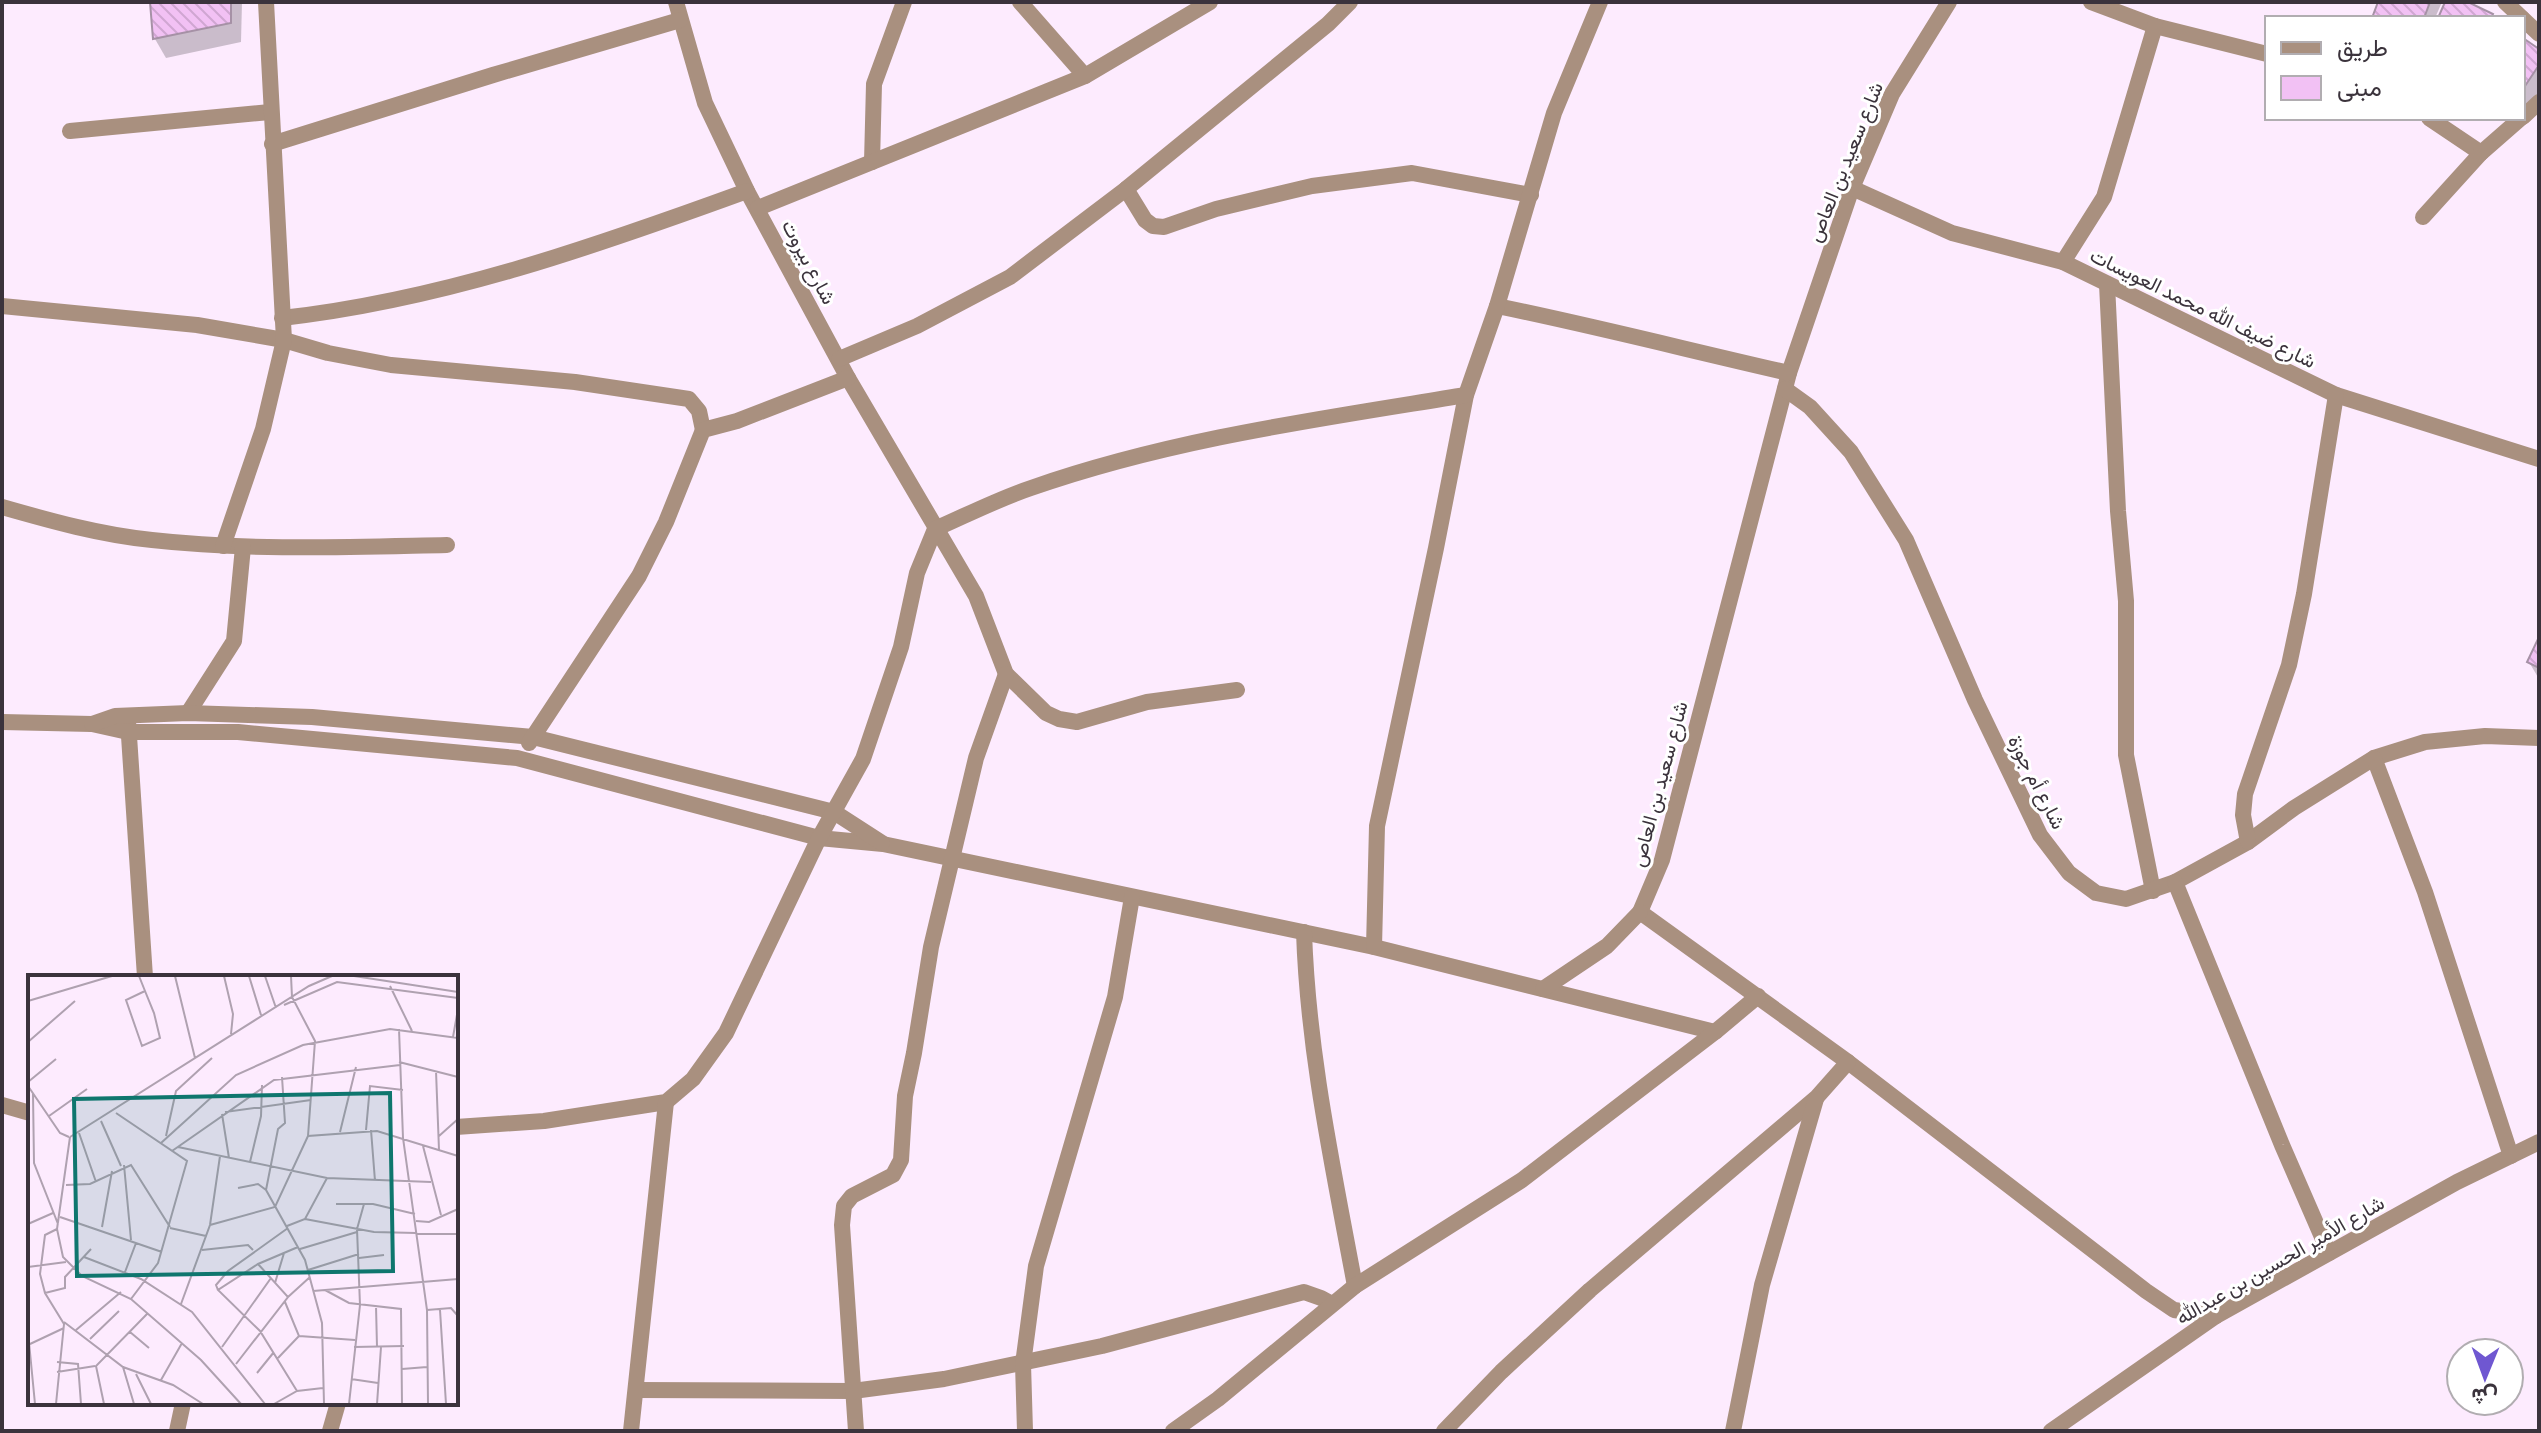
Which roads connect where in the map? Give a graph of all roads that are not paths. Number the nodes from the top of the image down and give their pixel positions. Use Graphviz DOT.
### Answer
graph roads {
  1 [pos="266,2"];
  2 [pos="676,2"];
  3 [pos="904,2"];
  4 [pos="1020,2"];
  5 [pos="1210,2"];
  6 [pos="1350,2"];
  7 [pos="1600,2"];
  8 [pos="1949,2"];
  9 [pos="2091,2"];
  10 [pos="2505,2"];
  11 [pos="2521,16"];
  12 [pos="680,20"];
  13 [pos="2155,26"];
  14 [pos="2265,54"];
  15 [pos="1085,76"];
  16 [pos="270,112"];
  17 [pos="2432,120"];
  18 [pos="2519,120"];
  19 [pos="70,131"];
  20 [pos="272,144"];
  21 [pos="2481,153"];
  22 [pos="872,162"];
  23 [pos="1852,188"];
  24 [pos="1126,189"];
  25 [pos="747,191"];
  26 [pos="1531,195"];
  27 [pos="758,208"];
  28 [pos="2423,217"];
  29 [pos="2063,262"];
  30 [pos="2107,284"];
  31 [pos="2,306"];
  32 [pos="1497,306"];
  33 [pos="282,318"];
  34 [pos="284,340"];
  35 [pos="839,359"];
  36 [pos="848,378"];
  37 [pos="1787,381"];
  38 [pos="1466,395"];
  39 [pos="2336,395"];
  40 [pos="703,430"];
  41 [pos="2539,459"];
  42 [pos="2,507"];
  43 [pos="935,529"];
  44 [pos="447,545"];
  45 [pos="223,546"];
  46 [pos="243,547"];
  47 [pos="1006,674"];
  48 [pos="1237,690"];
  49 [pos="188,713"];
  50 [pos="2,722"];
  51 [pos="128,723"];
  52 [pos="533,737"];
  53 [pos="2539,738"];
  54 [pos="517,758"];
  55 [pos="2374,758"];
  56 [pos="834,812"];
  57 [pos="819,838"];
  58 [pos="2248,842"];
  59 [pos="883,844"];
  60 [pos="951,859"];
  61 [pos="2175,882"];
  62 [pos="2153,891"];
  63 [pos="1132,897"];
  64 [pos="1640,912"];
  65 [pos="1304,932"];
  66 [pos="1374,947"];
  67 [pos="145,975"];
  68 [pos="1543,989"];
  69 [pos="1758,996"];
  70 [pos="1715,1032"];
  71 [pos="1848,1062"];
  72 [pos="1817,1097"];
  73 [pos="666,1102"];
  74 [pos="2,1105"];
  75 [pos="28,1112"];
  76 [pos="458,1127"];
  77 [pos="2539,1142"];
  78 [pos="2511,1156"];
  79 [pos="2329,1253"];
  80 [pos="1355,1286"];
  81 [pos="1332,1304"];
  82 [pos="2216,1316"];
  83 [pos="1023,1364"];
  84 [pos="636,1390"];
  85 [pos="853,1391"];
  86 [pos="183,1405"];
  87 [pos="337,1405"];
  88 [pos="177,1431"];
  89 [pos="330,1431"];
  90 [pos="631,1431"];
  91 [pos="856,1431"];
  92 [pos="1025,1431"];
  93 [pos="1173,1431"];
  94 [pos="1444,1431"];
  95 [pos="1733,1431"];
  96 [pos="2051,1431"];
  1 -- 16 [label="street"];
  2 -- 12 [label="street, شارع بيروت"];
  3 -- 22 [label="street"];
  4 -- 15 [label="street"];
  5 -- 15 [label="street"];
  6 -- 24 [label="street"];
  7 -- 26 [label="street"];
  8 -- 23 [label="street, شارع سعيد بن العاص"];
  9 -- 13 [label="street"];
  10 -- 11 [label="street"];
  12 -- 20 [label="street"];
  12 -- 25 [label="street, شارع بيروت"];
  13 -- 14 [label="street"];
  13 -- 29 [label="street"];
  15 -- 22 [label="street"];
  16 -- 19 [label="street"];
  16 -- 20 [label="street"];
  17 -- 21 [label="street"];
  18 -- 21 [label="street"];
  20 -- 33 [label="street"];
  21 -- 28 [label="street"];
  22 -- 27 [label="street"];
  23 -- 29 [label="street, شارع ضيف الله محمد العويسات"];
  23 -- 37 [label="street, شارع سعيد بن العاص"];
  24 -- 26 [label="street"];
  24 -- 35 [label="street"];
  25 -- 27 [label="street, شارع بيروت"];
  25 -- 33 [label="street"];
  26 -- 32 [label="street"];
  27 -- 35 [label="street, شارع بيروت"];
  29 -- 30 [label="street, شارع ضيف الله محمد العويسات"];
  30 -- 39 [label="street, شارع ضيف الله محمد العويسات"];
  30 -- 62 [label="street"];
  31 -- 34 [label="street"];
  32 -- 37 [label="street"];
  32 -- 38 [label="street"];
  33 -- 34 [label="street"];
  34 -- 40 [label="street"];
  34 -- 45 [label="street"];
  35 -- 36 [label="street, شارع بيروت"];
  36 -- 40 [label="street"];
  36 -- 43 [label="street, شارع بيروت"];
  37 -- 62 [label="street, شارع أم جوزة"];
  37 -- 64 [label="street, شارع سعيد بن العاص"];
  38 -- 43 [label="street"];
  38 -- 66 [label="street"];
  39 -- 41 [label="street, شارع ضيف الله محمد العويسات"];
  39 -- 58 [label="street"];
  40 -- 52 [label="street"];
  42 -- 45 [label="street"];
  43 -- 47 [label="street, شارع بيروت"];
  43 -- 56 [label="street"];
  44 -- 46 [label="street"];
  45 -- 46 [label="street"];
  46 -- 49 [label="street"];
  47 -- 48 [label="street"];
  47 -- 60 [label="street"];
  49 -- 51 [label="street"];
  49 -- 52 [label="street"];
  50 -- 51 [label="street"];
  51 -- 54 [label="street"];
  51 -- 67 [label="street"];
  52 -- 54 [label="street"];
  52 -- 56 [label="street"];
  53 -- 55 [label="street, شارع أم جوزة"];
  54 -- 57 [label="street"];
  55 -- 58 [label="street, شارع أم جوزة"];
  55 -- 78 [label="street"];
  56 -- 57 [label="street"];
  56 -- 59 [label="street"];
  57 -- 59 [label="street"];
  57 -- 73 [label="street"];
  58 -- 61 [label="street, شارع أم جوزة"];
  59 -- 60 [label="street"];
  60 -- 63 [label="street"];
  60 -- 85 [label="street"];
  61 -- 62 [label="street, شارع أم جوزة"];
  61 -- 79 [label="street"];
  63 -- 65 [label="street"];
  63 -- 83 [label="street"];
  64 -- 68 [label="street"];
  64 -- 69 [label="street"];
  65 -- 66 [label="street"];
  65 -- 80 [label="street"];
  66 -- 68 [label="street"];
  68 -- 70 [label="street"];
  69 -- 70 [label="street"];
  69 -- 71 [label="street"];
  70 -- 80 [label="street"];
  71 -- 72 [label="street"];
  71 -- 82 [label="street"];
  72 -- 94 [label="street"];
  72 -- 95 [label="street"];
  73 -- 76 [label="street"];
  73 -- 84 [label="street"];
  74 -- 75 [label="street"];
  77 -- 78 [label="street, شارع الأمير الحسين بن عبدالله"];
  78 -- 79 [label="street, شارع الأمير الحسين بن عبدالله"];
  79 -- 82 [label="street, شارع الأمير الحسين بن عبدالله"];
  80 -- 81 [label="street"];
  81 -- 83 [label="street"];
  81 -- 93 [label="street"];
  82 -- 96 [label="street, شارع الأمير الحسين بن عبدالله"];
  83 -- 85 [label="street"];
  83 -- 92 [label="street"];
  84 -- 85 [label="street"];
  84 -- 90 [label="street"];
  85 -- 91 [label="street"];
  86 -- 88 [label="street"];
  87 -- 89 [label="street"];
}
